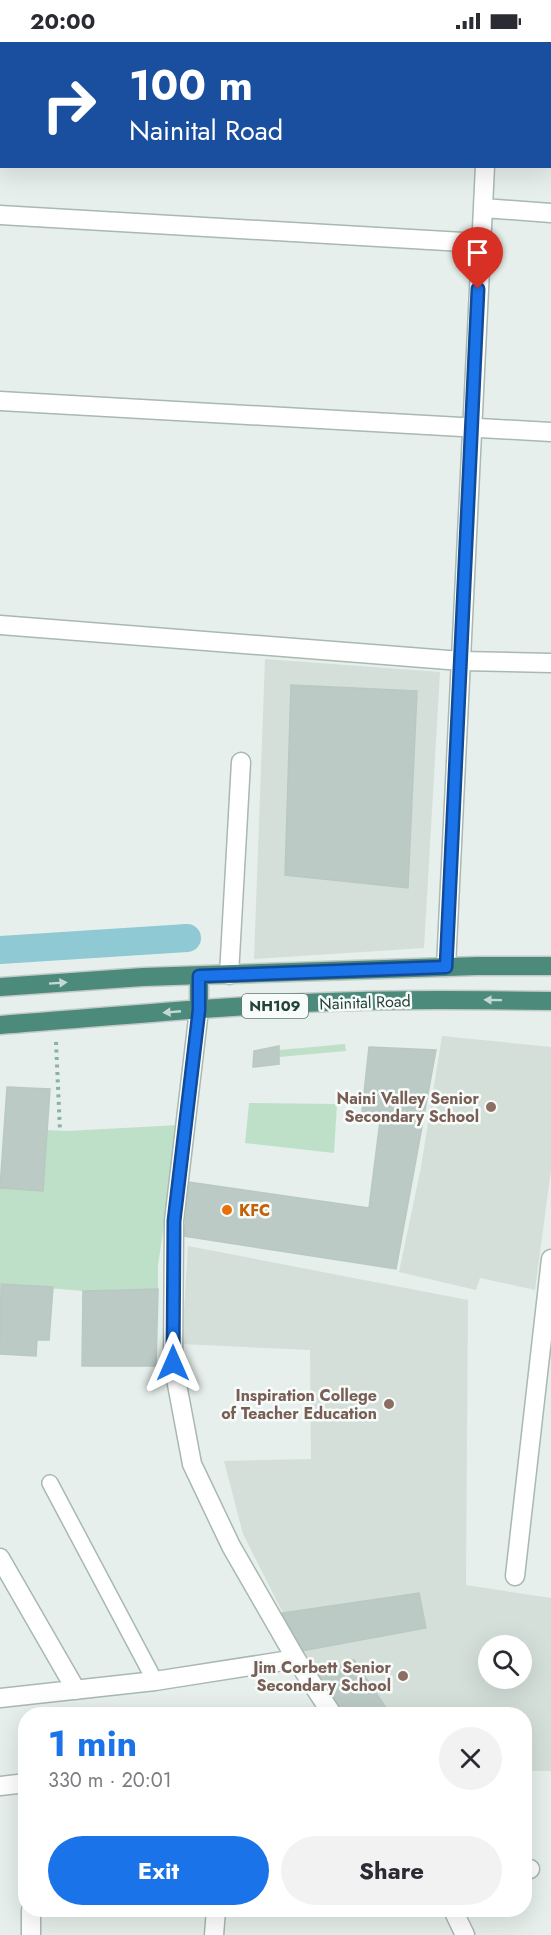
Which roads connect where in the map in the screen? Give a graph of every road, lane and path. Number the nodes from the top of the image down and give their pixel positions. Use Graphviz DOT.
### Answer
graph roads {
  1 [pos="485,168"];
  2 [pos="483,208"];
  3 [pos="551,213"];
  4 [pos="0,215"];
  5 [pos="480,243"];
  6 [pos="0,401"];
  7 [pos="471,428"];
  8 [pos="551,432"];
  9 [pos="0,625"];
  10 [pos="461,661"];
  11 [pos="551,663"];
  12 [pos="241,762"];
  13 [pos="551,966"];
  14 [pos="446,967"];
  15 [pos="270,974"];
  16 [pos="229,975"];
  17 [pos="199,976"];
  18 [pos="0,987"];
  19 [pos="551,1001"];
  20 [pos="271,1006"];
  21 [pos="229,1008"];
  22 [pos="199,1010"];
  23 [pos="56,1021"];
  24 [pos="0,1025"];
  25 [pos="60,1131"];
  26 [pos="551,1259"];
  27 [pos="50,1483"];
  28 [pos="0,1558"];
  29 [pos="515,1576"];
  30 [pos="296,1659"];
  31 [pos="155,1681"];
  32 [pos="76,1690"];
  33 [pos="0,1698"];
  34 [pos="327,1707"];
  35 [pos="18,1784"];
  36 [pos="0,1786"];
  37 [pos="31,1917"];
  38 [pos="215,1917"];
  39 [pos="456,1917"];
  40 [pos="31,1935"];
  41 [pos="214,1935"];
  42 [pos="465,1935"];
  1 -- 2 [label="street"];
  2 -- 3 [label="street"];
  2 -- 5 [label="street"];
  4 -- 5 [label="street"];
  5 -- 7 [label="street"];
  6 -- 7 [label="street"];
  7 -- 8 [label="street"];
  7 -- 10 [label="street"];
  9 -- 10 [label="street"];
  10 -- 11 [label="street"];
  10 -- 14 [label="street"];
  12 -- 16 [label="street"];
  13 -- 14 [label="highway, Nainital Road / NH109"];
  14 -- 15 [label="highway, Nainital Road / NH109"];
  15 -- 16 [label="highway, Nainital Road / NH109"];
  15 -- 20 [label="highway"];
  16 -- 17 [label="highway, Nainital Road / NH109"];
  16 -- 21 [label="highway"];
  18 -- 17 [label="highway, Nainital Road / NH109, one-way"];
  17 -- 22 [label="highway"];
  19 -- 20 [label="highway, Nainital Road / NH109, one-way"];
  20 -- 21 [label="highway, Nainital Road / NH109"];
  21 -- 22 [label="highway, Nainital Road / NH109"];
  22 -- 23 [label="highway, Nainital Road / NH109, one-way"];
  22 -- 30 [label="street"];
  23 -- 24 [label="highway, Nainital Road / NH109"];
  23 -- 25 [label="path"];
  26 -- 29 [label="street"];
  27 -- 31 [label="lane"];
  28 -- 32 [label="street"];
  30 -- 31 [label="street"];
  30 -- 34 [label="street"];
  31 -- 32 [label="street"];
  32 -- 33 [label="street"];
  35 -- 36 [label="street"];
  37 -- 40 [label="street"];
  38 -- 41 [label="street"];
  39 -- 42 [label="street"];
}
